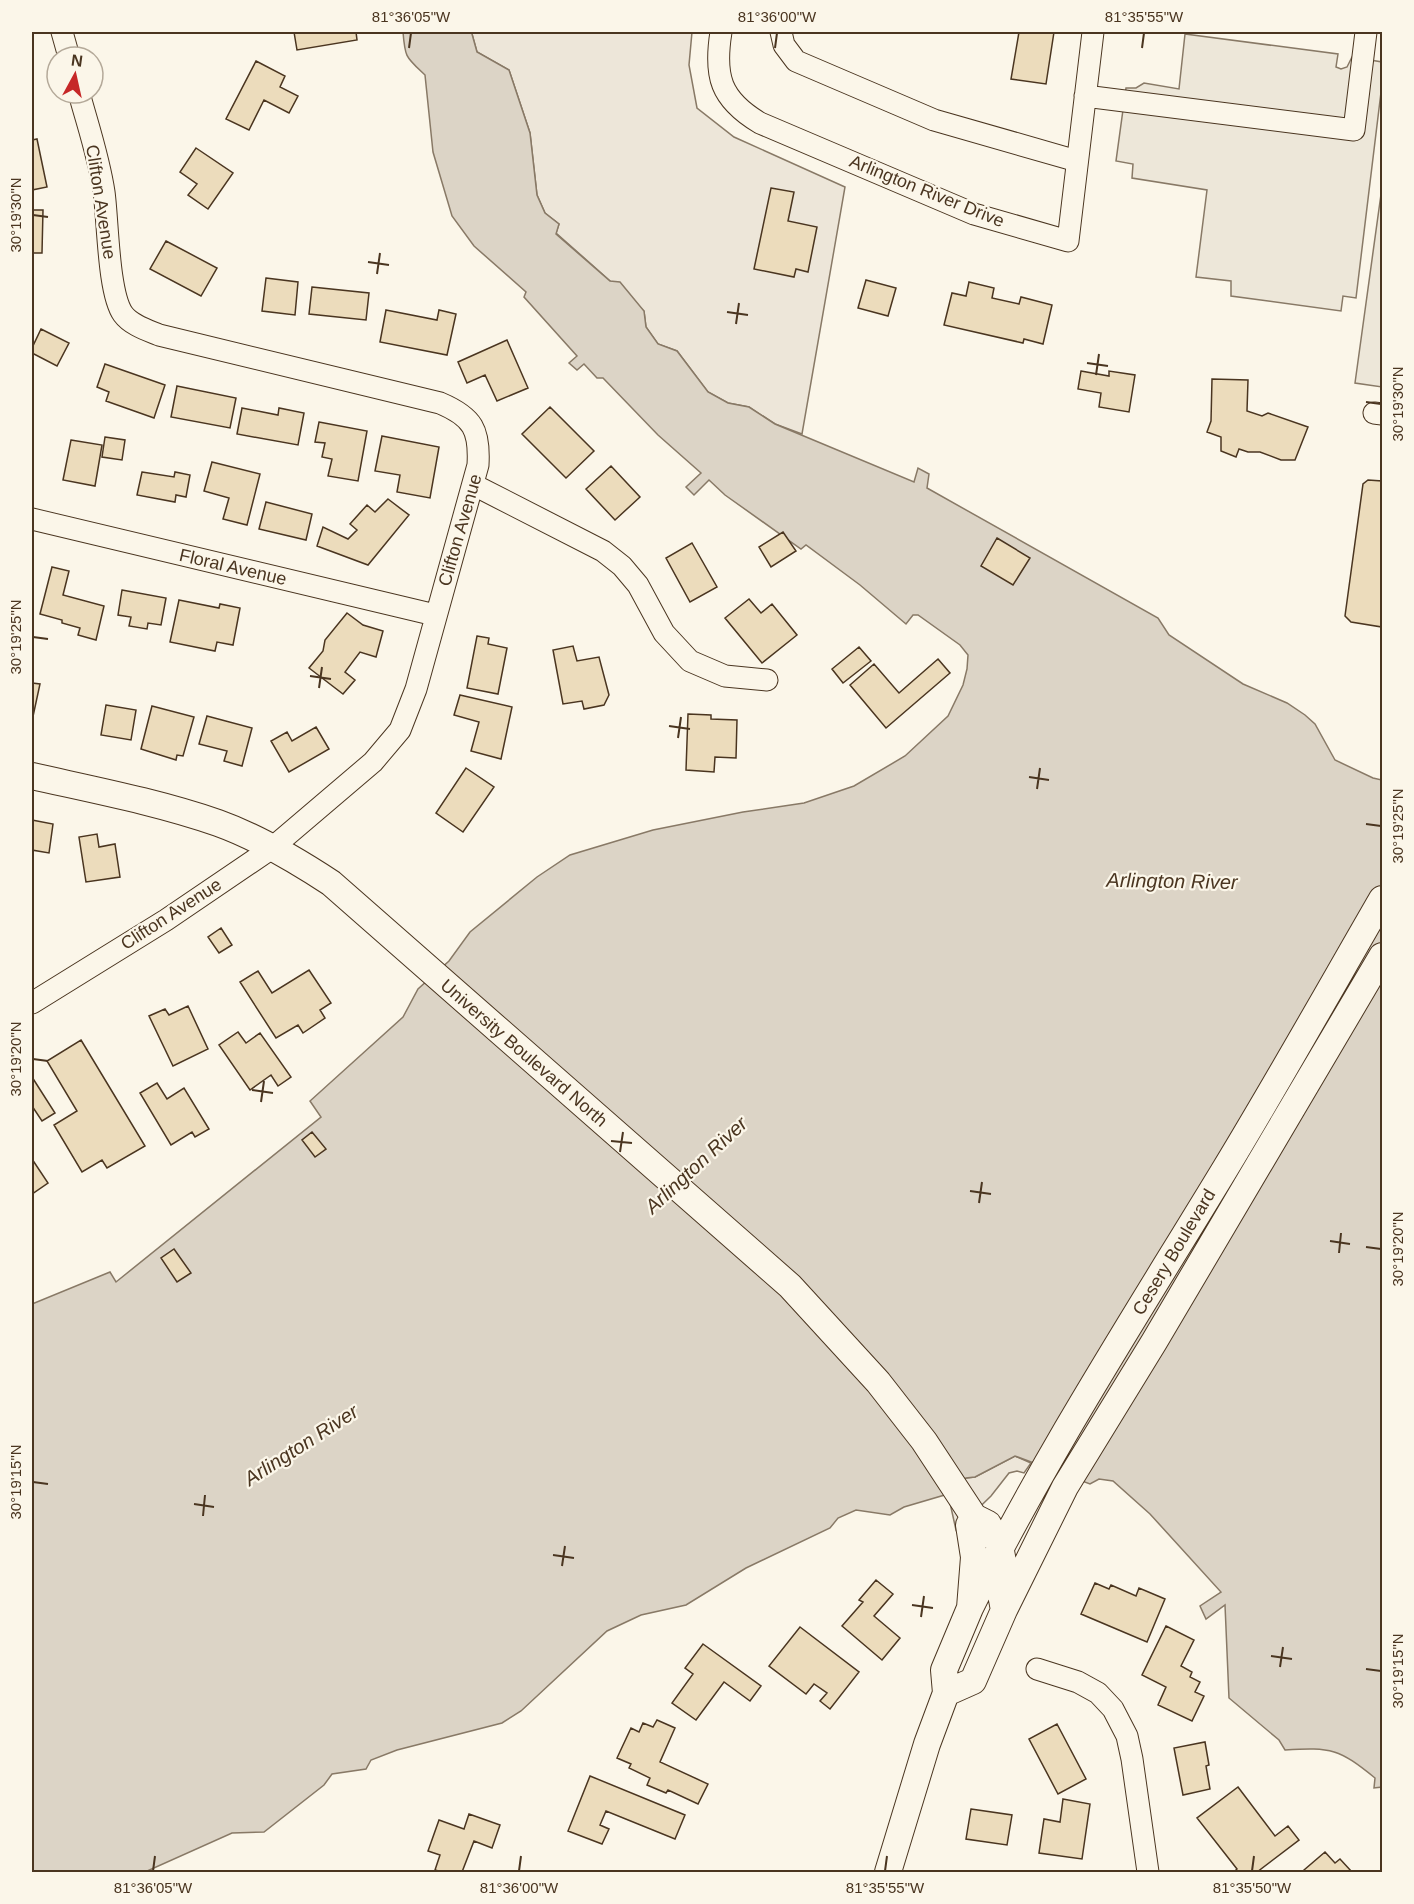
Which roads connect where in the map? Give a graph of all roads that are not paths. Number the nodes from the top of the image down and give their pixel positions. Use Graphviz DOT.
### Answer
graph roads {
  1 [pos="721,32"];
  2 [pos="781,32"];
  3 [pos="1093,32"];
  4 [pos="1366,32"];
  5 [pos="1085,96"];
  6 [pos="82,105"];
  7 [pos="1077,161"];
  8 [pos="474,485"];
  9 [pos="32,519"];
  10 [pos="435,615"];
  11 [pos="767,680"];
  12 [pos="32,776"];
  13 [pos="272,848"];
  14 [pos="1383,898"];
  15 [pos="1383,956"];
  16 [pos="32,1003"];
  17 [pos="974,1517"];
  18 [pos="1000,1546"];
  19 [pos="970,1608"];
  20 [pos="1004,1610"];
  21 [pos="1037,1669"];
  22 [pos="946,1693"];
  23 [pos="888,1872"];
  24 [pos="1149,1872"];
  1 -- 7 [label="street, Arlington River Drive"];
  2 -- 7 [label="street"];
  3 -- 5 [label="street, Arlington River Drive"];
  4 -- 5 [label="street"];
  5 -- 7 [label="street, Arlington River Drive"];
  6 -- 8 [label="street, Clifton Avenue"];
  8 -- 10 [label="street, Clifton Avenue"];
  8 -- 11 [label="street"];
  9 -- 10 [label="street, Floral Avenue"];
  10 -- 13 [label="street, Clifton Avenue"];
  12 -- 13 [label="main road, University Boulevard North"];
  13 -- 16 [label="street, Clifton Avenue"];
  13 -- 17 [label="main road, University Boulevard North"];
  14 -- 18 [label="main road, Cesery Boulevard"];
  15 -- 20 [label="main road, Cesery Boulevard"];
  17 -- 18 [label="main road, University Boulevard North"];
  17 -- 19 [label="main road"];
  18 -- 19 [label="main road, Cesery Boulevard"];
  18 -- 20 [label="main road"];
  19 -- 22 [label="main road"];
  20 -- 22 [label="main road"];
  21 -- 24 [label="street"];
  22 -- 23 [label="main road"];
}
